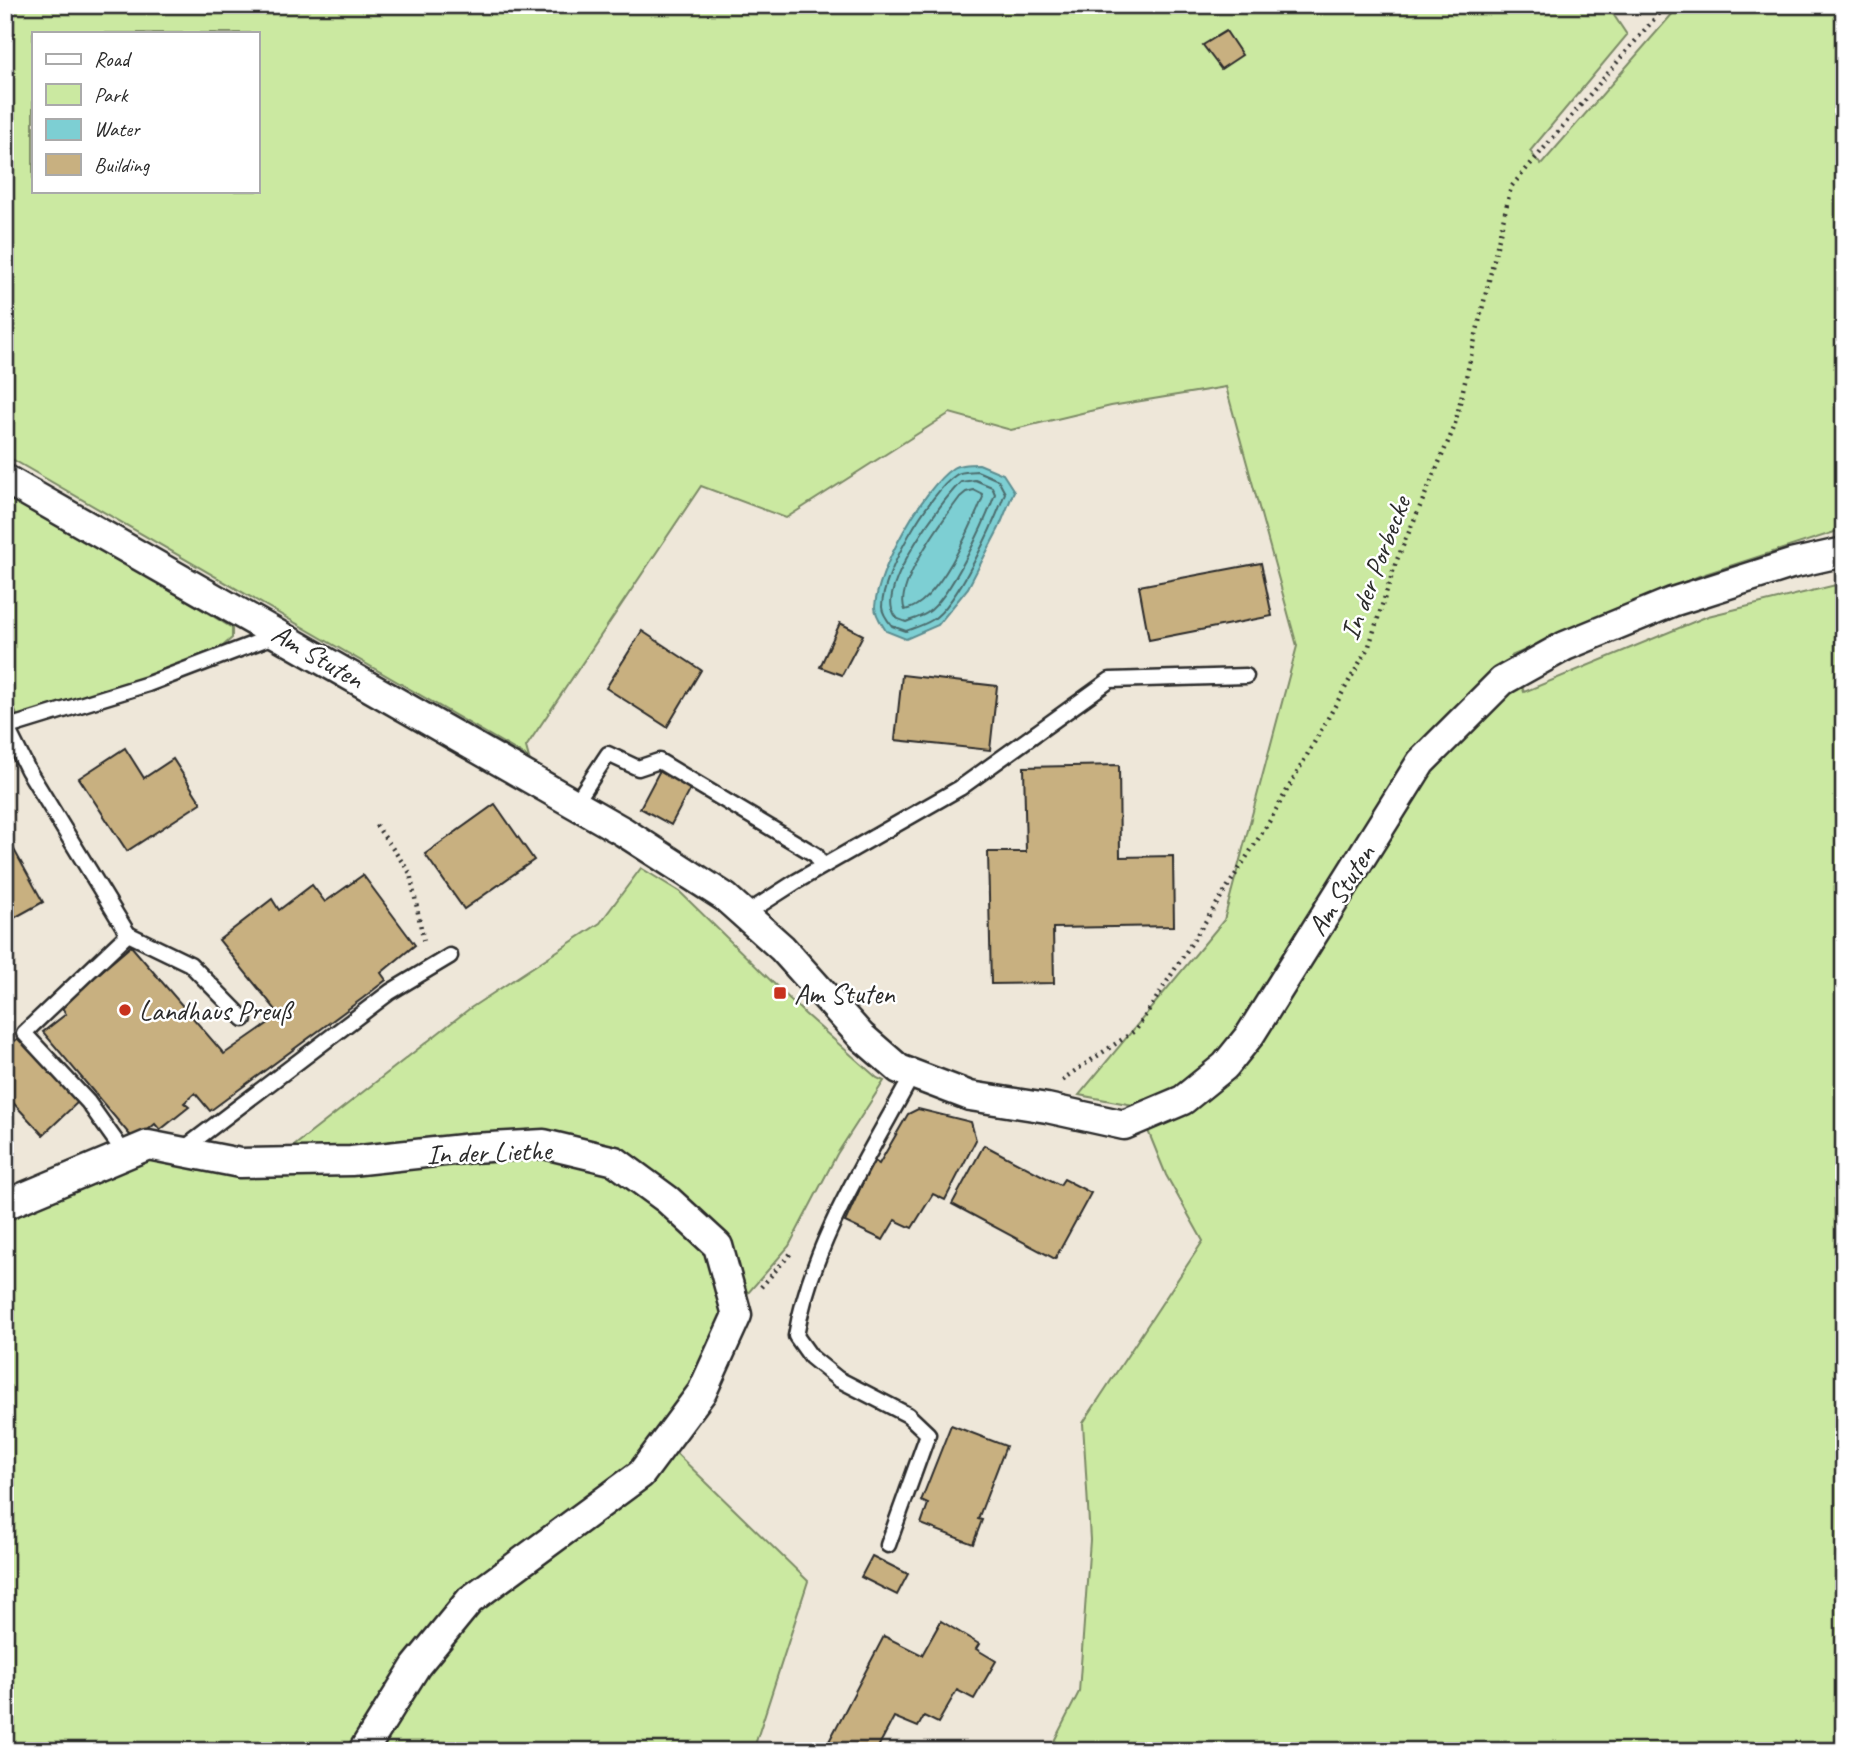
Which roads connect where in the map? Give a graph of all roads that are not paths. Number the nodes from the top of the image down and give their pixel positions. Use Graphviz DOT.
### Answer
graph roads {
  1 [pos="5,479"];
  2 [pos="1844,552"];
  3 [pos="280,634"];
  4 [pos="1246,676"];
  5 [pos="6,727"];
  6 [pos="575,804"];
  7 [pos="822,866"];
  8 [pos="744,915"];
  9 [pos="128,934"];
  10 [pos="450,956"];
  11 [pos="244,1019"];
  12 [pos="913,1074"];
  13 [pos="181,1151"];
  14 [pos="125,1154"];
  15 [pos="5,1205"];
  16 [pos="888,1545"];
  17 [pos="363,1751"];
  1 -- 3 [label="street, Am Stuten"];
  2 -- 12 [label="street, Am Stuten"];
  3 -- 5 [label="lane"];
  3 -- 6 [label="street, Am Stuten"];
  4 -- 7 [label="lane"];
  5 -- 9 [label="lane"];
  6 -- 7 [label="lane"];
  6 -- 8 [label="street, Am Stuten"];
  7 -- 8 [label="lane"];
  8 -- 12 [label="street, Am Stuten"];
  9 -- 11 [label="lane"];
  9 -- 14 [label="lane"];
  10 -- 13 [label="lane"];
  12 -- 16 [label="lane"];
  13 -- 14 [label="street, In der Liethe"];
  13 -- 17 [label="street, In der Liethe"];
  14 -- 15 [label="street, In der Liethe"];
}
